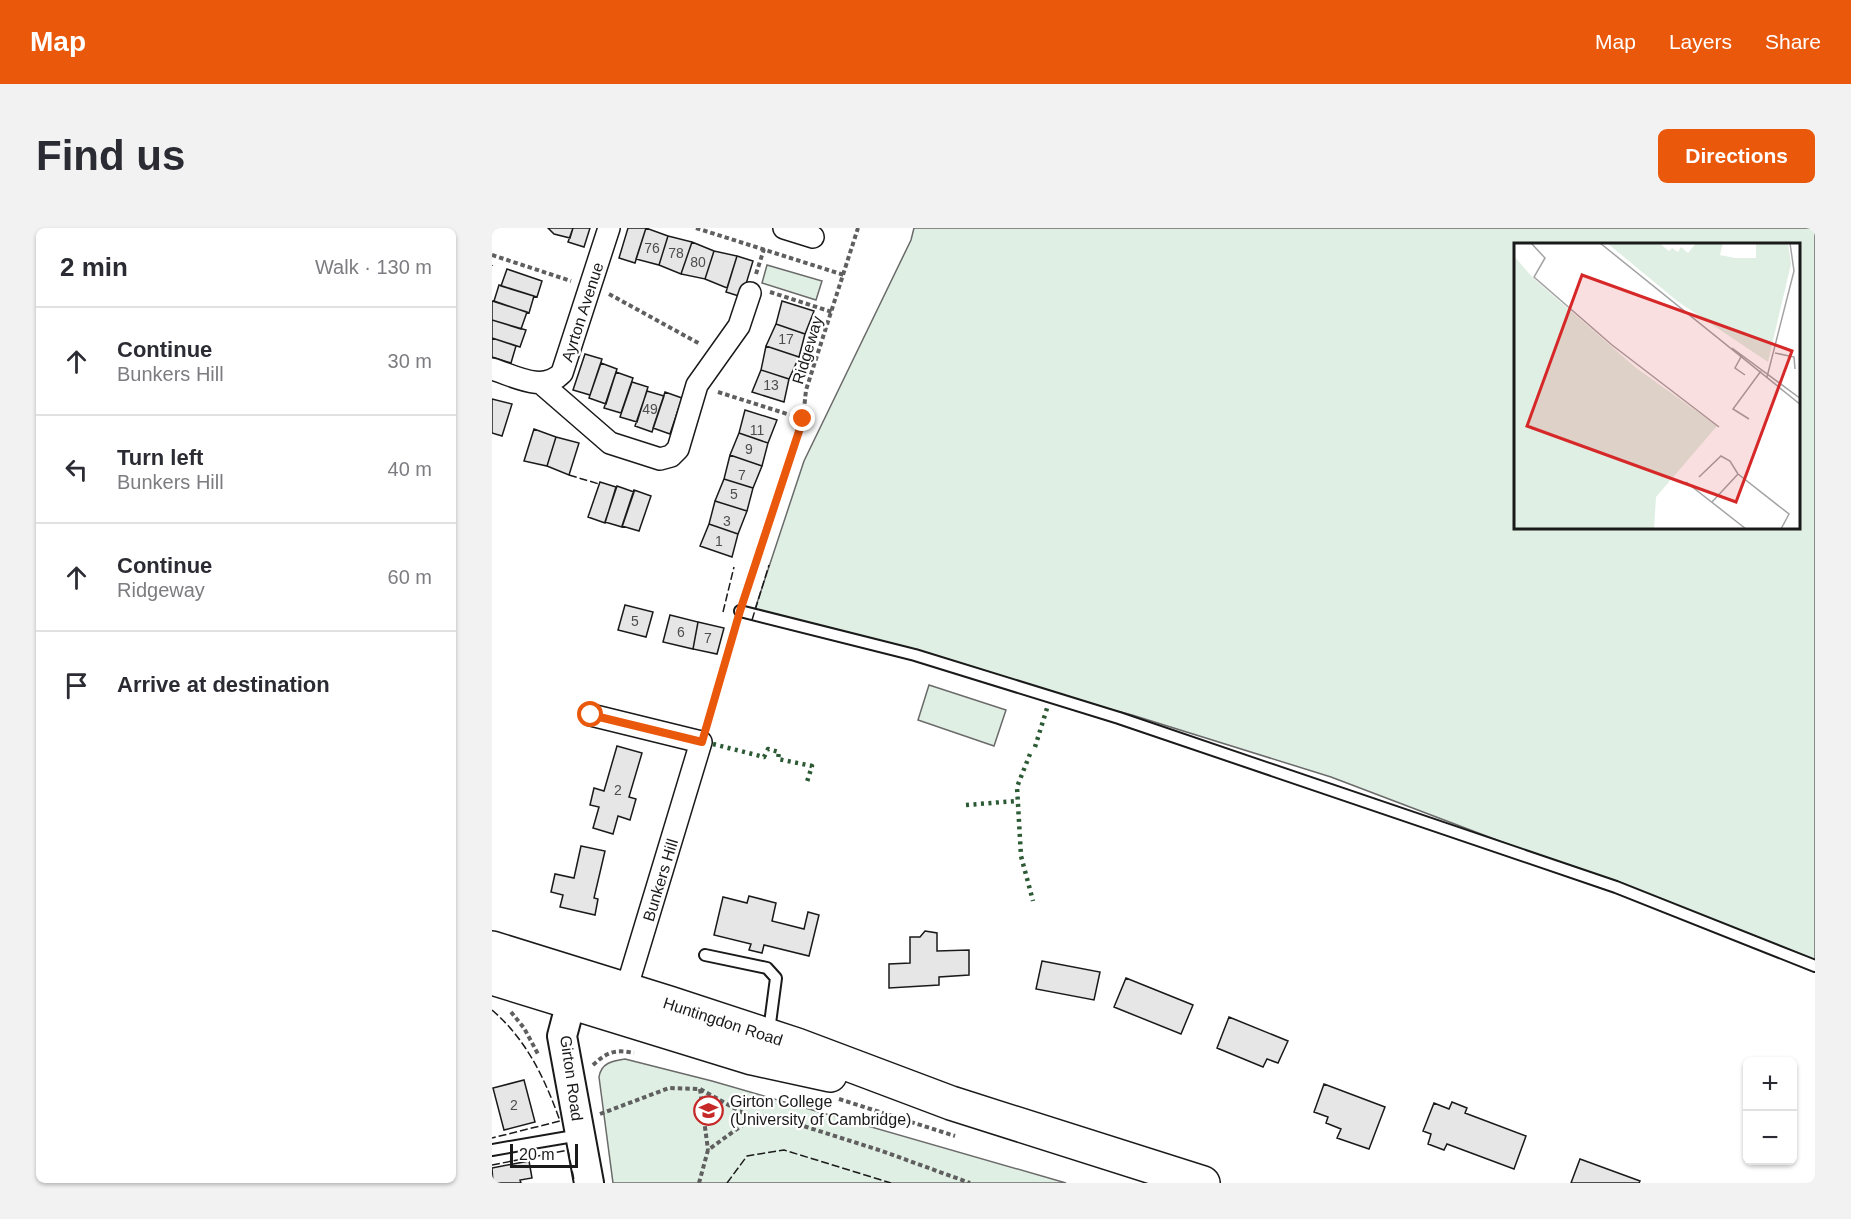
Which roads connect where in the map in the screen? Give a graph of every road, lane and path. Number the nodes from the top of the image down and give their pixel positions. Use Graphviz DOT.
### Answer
graph roads {
  1 [pos="609,228"];
  2 [pos="696,228"];
  3 [pos="784,228"];
  4 [pos="858,228"];
  5 [pos="813,237"];
  6 [pos="844,275"];
  7 [pos="756,291"];
  8 [pos="832,312"];
  9 [pos="492,369"];
  10 [pos="542,384"];
  11 [pos="698,386"];
  12 [pos="803,419"];
  13 [pos="739,614"];
  14 [pos="591,715"];
  15 [pos="702,742"];
  16 [pos="492,948"];
  17 [pos="705,956"];
  18 [pos="1815,966"];
  19 [pos="492,978"];
  20 [pos="574,989"];
  21 [pos="622,1004"];
  22 [pos="507,1006"];
  23 [pos="765,1048"];
  24 [pos="640,1054"];
  25 [pos="540,1059"];
  26 [pos="568,1074"];
  27 [pos="700,1089"];
  28 [pos="836,1099"];
  29 [pos="752,1118"];
  30 [pos="578,1127"];
  31 [pos="960,1137"];
  32 [pos="492,1150"];
  33 [pos="708,1150"];
  34 [pos="589,1183"];
  35 [pos="699,1183"];
  36 [pos="970,1183"];
  37 [pos="1203,1183"];
  1 -- 10 [label="street, Ayrton Avenue"];
  2 -- 6 [label="path"];
  3 -- 5 [label="street"];
  4 -- 6 [label="path, Ridgeway"];
  6 -- 8 [label="path, Ridgeway"];
  7 -- 8 [label="path"];
  7 -- 11 [label="street"];
  8 -- 12 [label="path, Ridgeway"];
  9 -- 10 [label="street"];
  10 -- 11 [label="street"];
  11 -- 12 [label="path"];
  12 -- 13 [label="path, Ridgeway"];
  13 -- 15 [label="path"];
  13 -- 18 [label="lane"];
  14 -- 15 [label="street"];
  15 -- 21 [label="street, Bunkers Hill"];
  16 -- 20 [label="main road, Huntingdon Road"];
  17 -- 23 [label="lane"];
  19 -- 20 [label="main road, Huntingdon Road"];
  20 -- 21 [label="main road, Huntingdon Road"];
  20 -- 26 [label="street, Girton Road"];
  21 -- 23 [label="main road, Huntingdon Road"];
  22 -- 25 [label="path"];
  23 -- 37 [label="main road, Huntingdon Road"];
  24 -- 26 [label="path"];
  26 -- 30 [label="street, Girton Road"];
  27 -- 29 [label="path"];
  27 -- 30 [label="path"];
  27 -- 33 [label="path"];
  28 -- 31 [label="path"];
  29 -- 33 [label="path"];
  29 -- 36 [label="path"];
  30 -- 32 [label="lane"];
  30 -- 34 [label="street, Girton Road"];
  33 -- 35 [label="path"];
}
